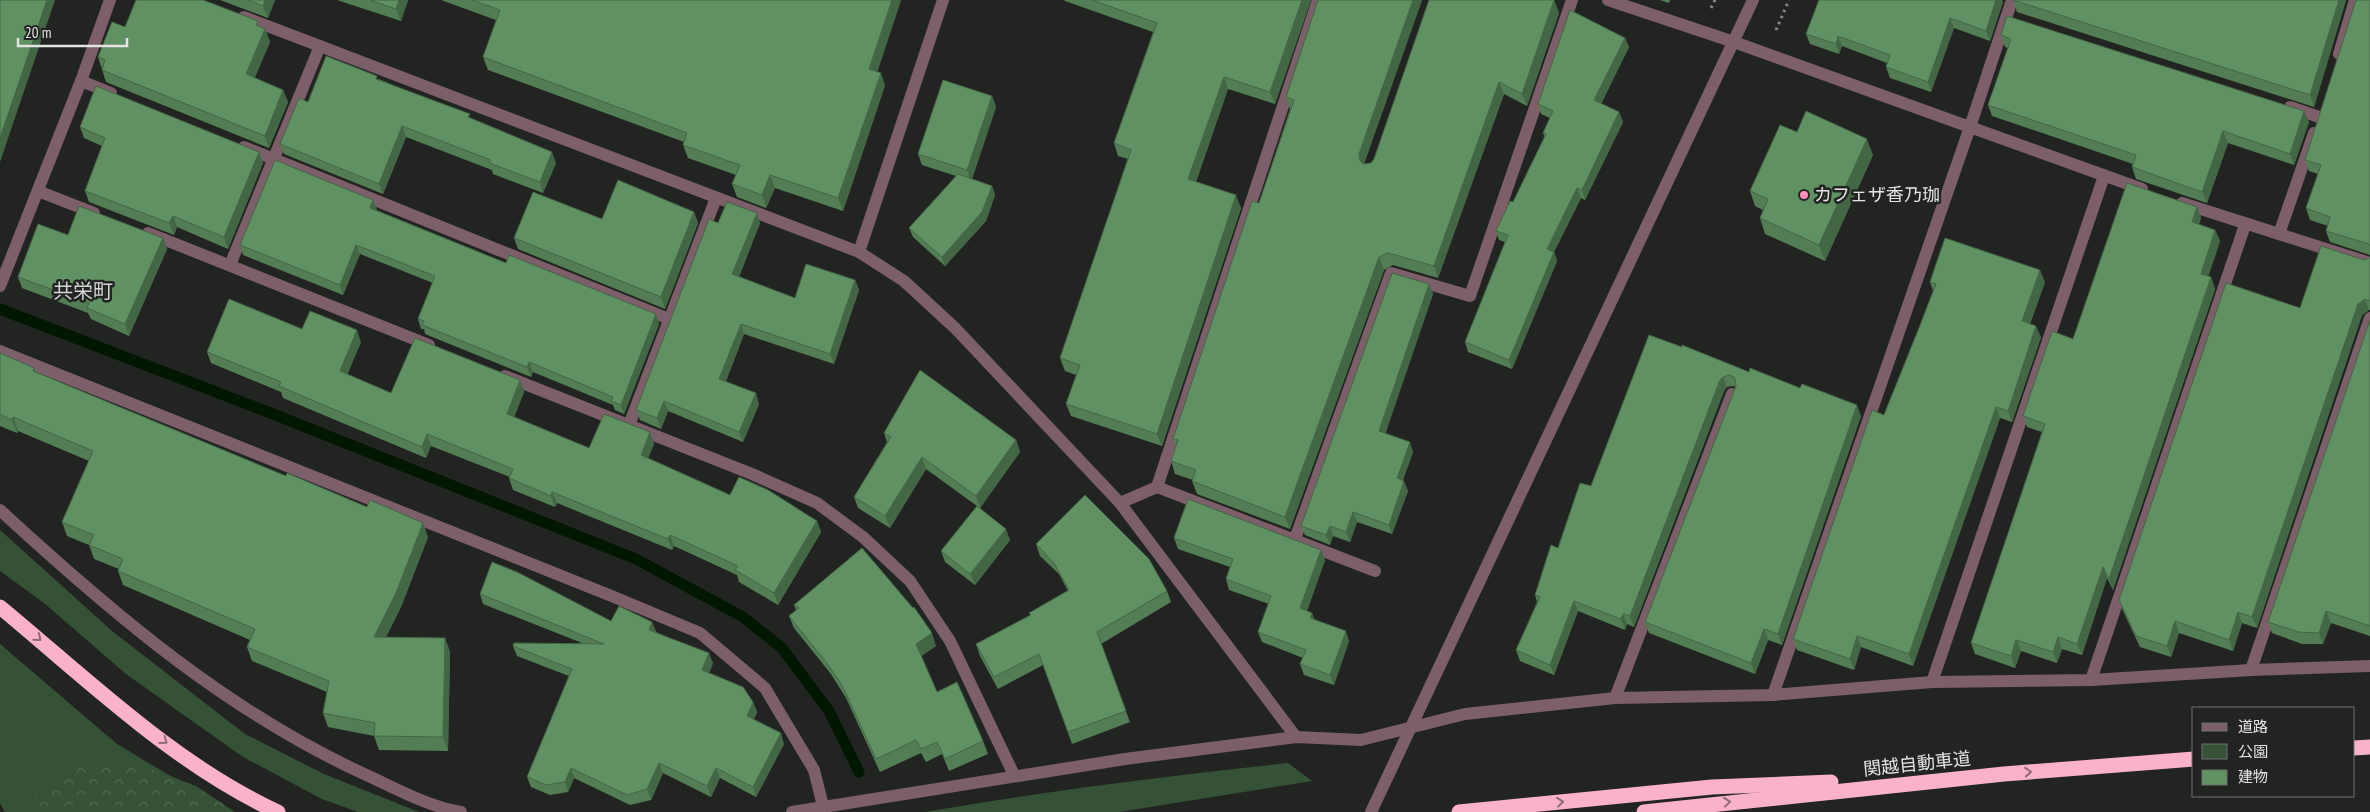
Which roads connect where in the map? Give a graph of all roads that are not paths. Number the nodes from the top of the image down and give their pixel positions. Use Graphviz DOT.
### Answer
graph roads {
  1 [pos="110,0"];
  2 [pos="943,0"];
  3 [pos="1318,0"];
  4 [pos="1572,0"];
  5 [pos="1608,0"];
  6 [pos="1754,0"];
  7 [pos="2012,0"];
  8 [pos="2356,0"];
  9 [pos="232,13"];
  10 [pos="1734,42"];
  11 [pos="320,46"];
  12 [pos="2336,63"];
  13 [pos="81,81"];
  14 [pos="127,100"];
  15 [pos="2282,105"];
  16 [pos="1970,127"];
  17 [pos="228,141"];
  18 [pos="274,159"];
  19 [pos="2104,176"];
  20 [pos="38,191"];
  21 [pos="2151,192"];
  22 [pos="716,198"];
  23 [pos="2170,199"];
  24 [pos="102,216"];
  25 [pos="2245,224"];
  26 [pos="138,230"];
  27 [pos="2279,234"];
  28 [pos="859,252"];
  29 [pos="2370,263"];
  30 [pos="230,265"];
  31 [pos="0,286"];
  32 [pos="2370,318"];
  33 [pos="669,319"];
  34 [pos="439,349"];
  35 [pos="0,351"];
  36 [pos="493,371"];
  37 [pos="1732,394"];
  38 [pos="629,425"];
  39 [pos="1157,487"];
  40 [pos="1120,503"];
  41 [pos="0,510"];
  42 [pos="1295,540"];
  43 [pos="1375,571"];
  44 [pos="0,608"];
  45 [pos="2370,666"];
  46 [pos="2251,670"];
  47 [pos="2091,680"];
  48 [pos="1932,682"];
  49 [pos="1773,695"];
  50 [pos="1615,698"];
  51 [pos="1411,727"];
  52 [pos="1296,737"];
  53 [pos="2370,747"];
  54 [pos="2355,748"];
  55 [pos="2192,759"];
  56 [pos="2004,774"];
  57 [pos="1014,775"];
  58 [pos="823,806"];
  59 [pos="278,812"];
  60 [pos="461,812"];
  61 [pos="792,812"];
  62 [pos="1371,812"];
  63 [pos="1459,812"];
  64 [pos="1644,812"];
  1 -- 13 [label="street"];
  2 -- 28 [label="street"];
  3 -- 39 [label="street"];
  4 -- 42 [label="street"];
  5 -- 10 [label="street"];
  6 -- 10 [label="street"];
  7 -- 16 [label="street"];
  8 -- 12 [label="street"];
  9 -- 11 [label="street"];
  10 -- 16 [label="street"];
  10 -- 51 [label="street"];
  11 -- 18 [label="street"];
  11 -- 22 [label="street"];
  13 -- 14 [label="street"];
  13 -- 20 [label="street"];
  15 -- 27 [label="street"];
  16 -- 19 [label="street"];
  16 -- 49 [label="street"];
  17 -- 18 [label="street"];
  18 -- 30 [label="street"];
  18 -- 33 [label="street"];
  19 -- 21 [label="street"];
  19 -- 48 [label="street"];
  20 -- 24 [label="street"];
  20 -- 31 [label="street"];
  22 -- 28 [label="street"];
  22 -- 33 [label="street"];
  23 -- 25 [label="street"];
  25 -- 27 [label="street"];
  25 -- 47 [label="street"];
  26 -- 30 [label="street"];
  27 -- 29 [label="street"];
  28 -- 40 [label="street"];
  30 -- 34 [label="street"];
  32 -- 46 [label="street"];
  33 -- 38 [label="street"];
  35 -- 58 [label="street"];
  36 -- 38 [label="street"];
  37 -- 50 [label="street"];
  38 -- 57 [label="street"];
  39 -- 40 [label="street"];
  39 -- 42 [label="street"];
  40 -- 52 [label="street"];
  41 -- 60 [label="street"];
  42 -- 43 [label="street"];
  44 -- 59 [label="highway, one-way"];
  45 -- 46 [label="street"];
  46 -- 47 [label="street"];
  47 -- 48 [label="street"];
  48 -- 49 [label="street"];
  49 -- 50 [label="street"];
  50 -- 51 [label="street"];
  51 -- 52 [label="street"];
  51 -- 62 [label="street"];
  52 -- 57 [label="street"];
  53 -- 54 [label="highway"];
  56 -- 55 [label="highway, 関越自動車道, one-way"];
  63 -- 56 [label="highway, one-way"];
  64 -- 56 [label="highway, 関越自動車道, one-way"];
  57 -- 58 [label="street"];
  58 -- 61 [label="street"];
}
